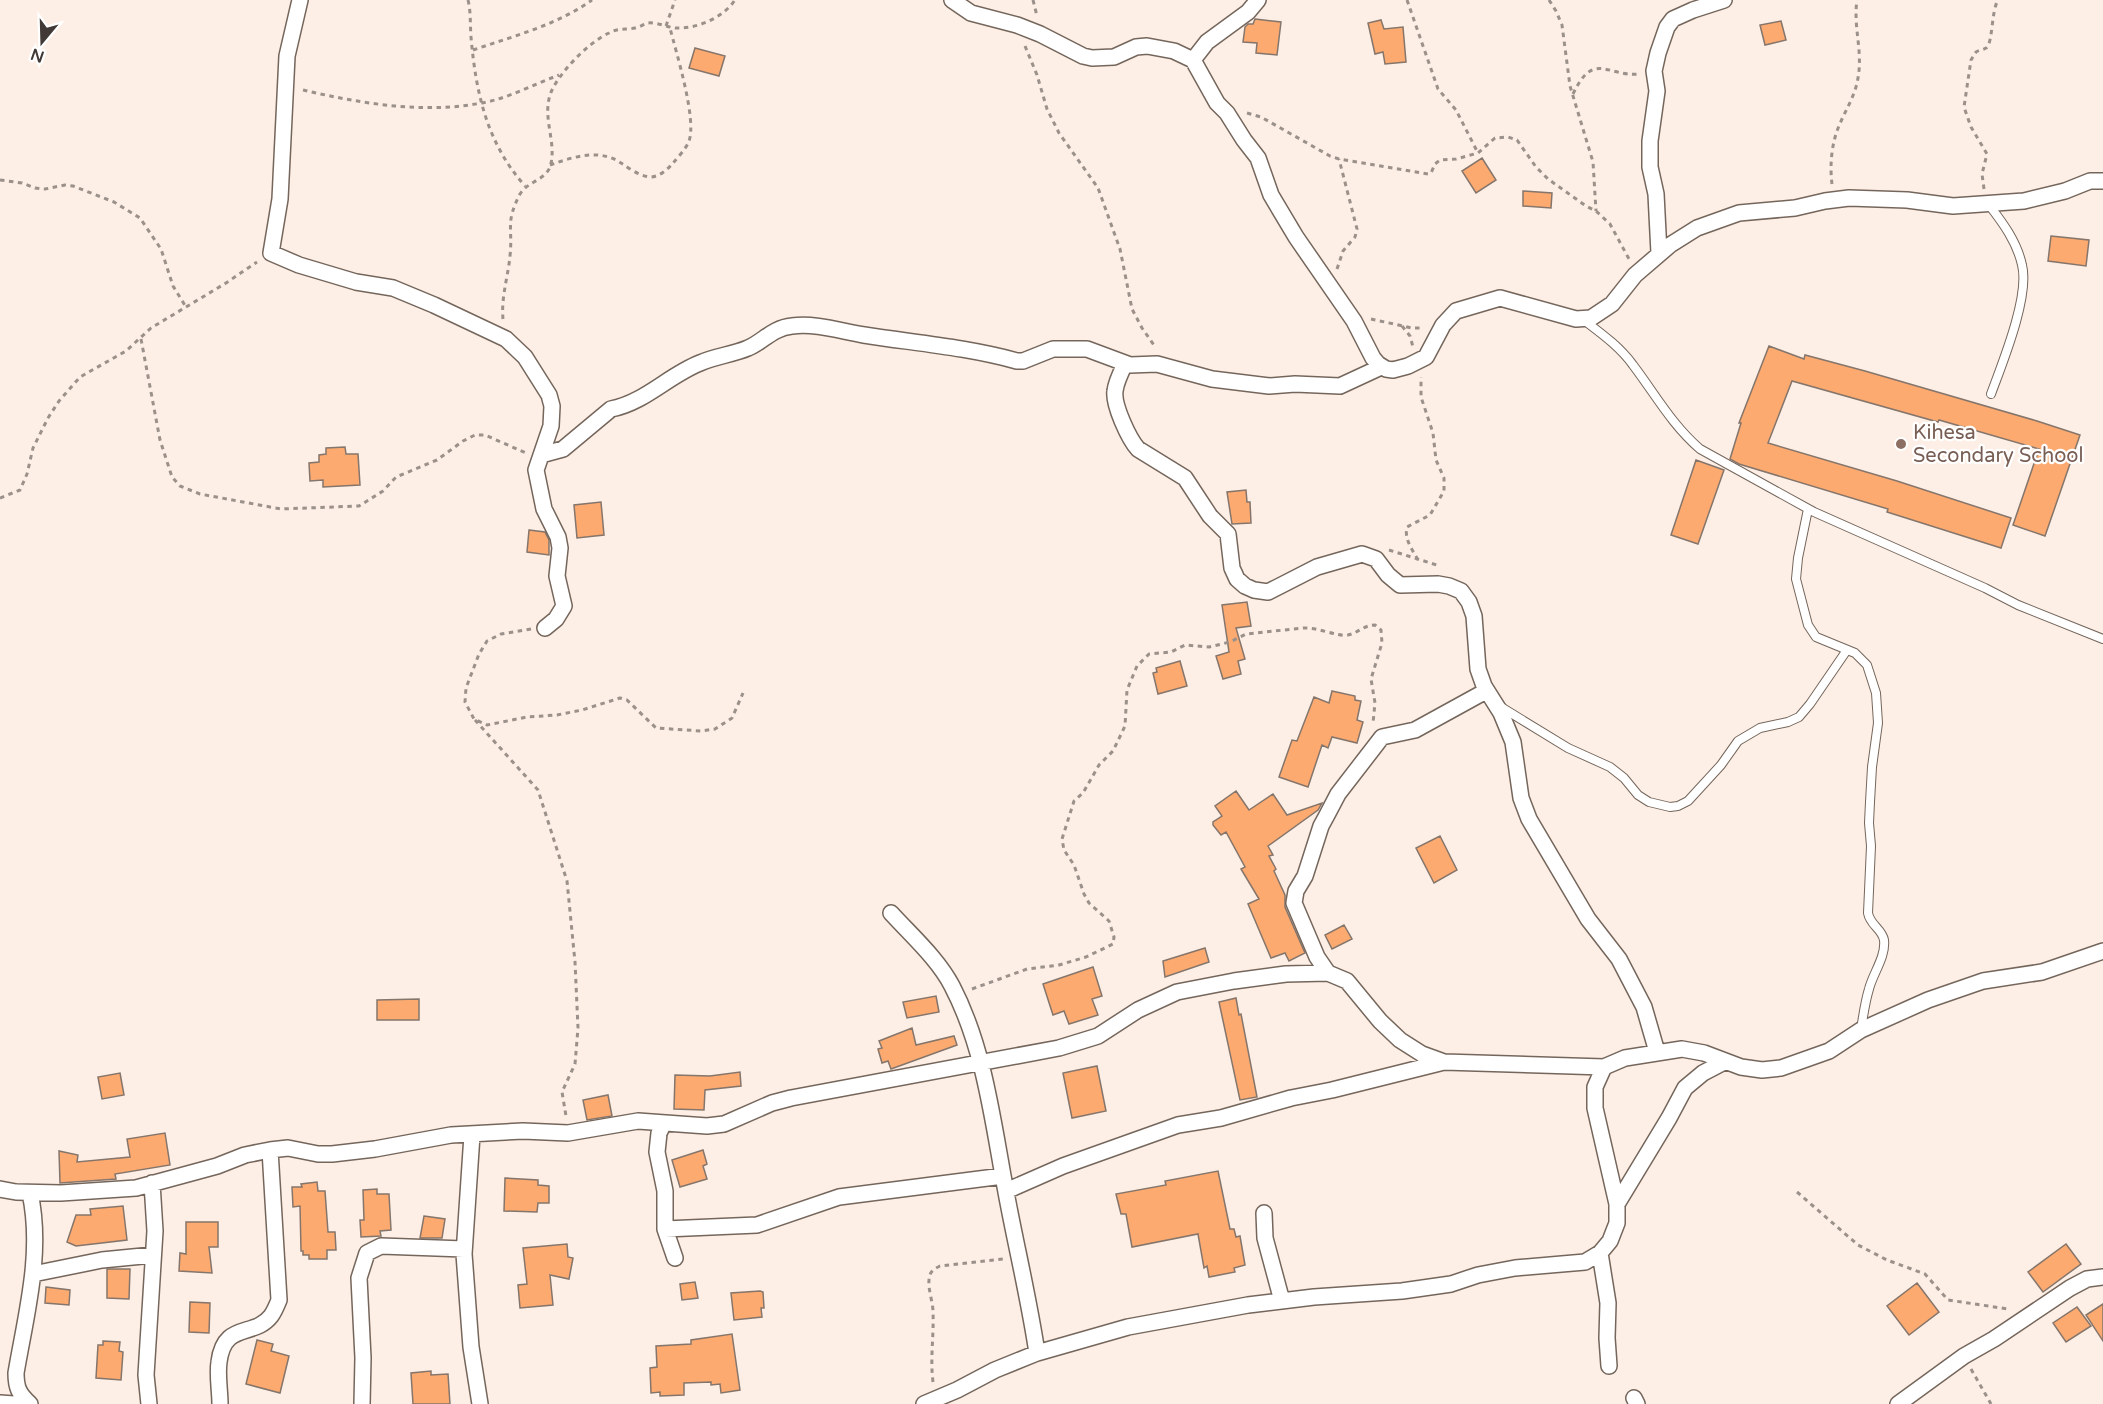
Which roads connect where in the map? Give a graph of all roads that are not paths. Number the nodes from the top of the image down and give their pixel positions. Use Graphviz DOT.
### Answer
graph roads {
  1 [pos="300,0"];
  2 [pos="952,0"];
  3 [pos="1258,0"];
  4 [pos="1724,0"];
  5 [pos="1193,60"];
  6 [pos="2103,181"];
  7 [pos="1988,204"];
  8 [pos="1659,253"];
  9 [pos="1583,320"];
  10 [pos="1125,364"];
  11 [pos="1382,367"];
  12 [pos="1991,394"];
  13 [pos="539,463"];
  14 [pos="1808,509"];
  15 [pos="545,628"];
  16 [pos="2103,639"];
  17 [pos="1847,650"];
  18 [pos="1490,697"];
  19 [pos="891,913"];
  20 [pos="2103,951"];
  21 [pos="1328,974"];
  22 [pos="1861,1030"];
  23 [pos="1657,1052"];
  24 [pos="1444,1062"];
  25 [pos="1724,1062"];
  26 [pos="981,1064"];
  27 [pos="1604,1067"];
  28 [pos="664,1123"];
  29 [pos="472,1135"];
  30 [pos="270,1150"];
  31 [pos="152,1183"];
  32 [pos="1005,1184"];
  33 [pos="0,1189"];
  34 [pos="30,1193"];
  35 [pos="1617,1204"];
  36 [pos="1264,1213"];
  37 [pos="665,1229"];
  38 [pos="464,1249"];
  39 [pos="1600,1253"];
  40 [pos="153,1255"];
  41 [pos="675,1258"];
  42 [pos="33,1274"];
  43 [pos="2103,1277"];
  44 [pos="1282,1301"];
  45 [pos="1037,1353"];
  46 [pos="1609,1366"];
  47 [pos="929,1402"];
  48 [pos="0,1403"];
  49 [pos="14,1404"];
  50 [pos="30,1404"];
  51 [pos="149,1404"];
  52 [pos="220,1404"];
  53 [pos="362,1404"];
  54 [pos="480,1404"];
  55 [pos="1898,1404"];
  1 -- 13 [label="street"];
  2 -- 5 [label="street"];
  3 -- 5 [label="street"];
  4 -- 8 [label="street"];
  5 -- 11 [label="street"];
  6 -- 7 [label="street"];
  7 -- 8 [label="street"];
  7 -- 12 [label="lane"];
  8 -- 9 [label="street"];
  9 -- 11 [label="street"];
  9 -- 14 [label="lane"];
  10 -- 11 [label="street"];
  10 -- 13 [label="street"];
  10 -- 18 [label="street"];
  13 -- 15 [label="street"];
  14 -- 16 [label="lane"];
  14 -- 17 [label="lane"];
  17 -- 18 [label="lane"];
  17 -- 22 [label="lane"];
  18 -- 21 [label="street"];
  18 -- 23 [label="street"];
  19 -- 26 [label="street"];
  20 -- 22 [label="street"];
  21 -- 24 [label="street"];
  21 -- 26 [label="street"];
  22 -- 25 [label="street"];
  23 -- 25 [label="street"];
  23 -- 27 [label="street"];
  24 -- 27 [label="street"];
  24 -- 32 [label="street"];
  25 -- 35 [label="street"];
  26 -- 28 [label="street"];
  26 -- 32 [label="street"];
  27 -- 35 [label="street"];
  28 -- 29 [label="street"];
  28 -- 37 [label="street"];
  29 -- 30 [label="street"];
  29 -- 38 [label="street"];
  30 -- 31 [label="street"];
  30 -- 52 [label="street"];
  31 -- 34 [label="street"];
  31 -- 40 [label="street"];
  32 -- 37 [label="street"];
  32 -- 45 [label="street"];
  33 -- 34 [label="street"];
  34 -- 42 [label="street"];
  35 -- 39 [label="street"];
  36 -- 44 [label="street"];
  37 -- 41 [label="street"];
  38 -- 53 [label="street"];
  38 -- 54 [label="street"];
  39 -- 44 [label="street"];
  39 -- 46 [label="street"];
  40 -- 42 [label="street"];
  40 -- 51 [label="street"];
  42 -- 50 [label="street"];
  43 -- 55 [label="street"];
  44 -- 45 [label="street"];
  45 -- 47 [label="street"];
  48 -- 49 [label="street"];
}
